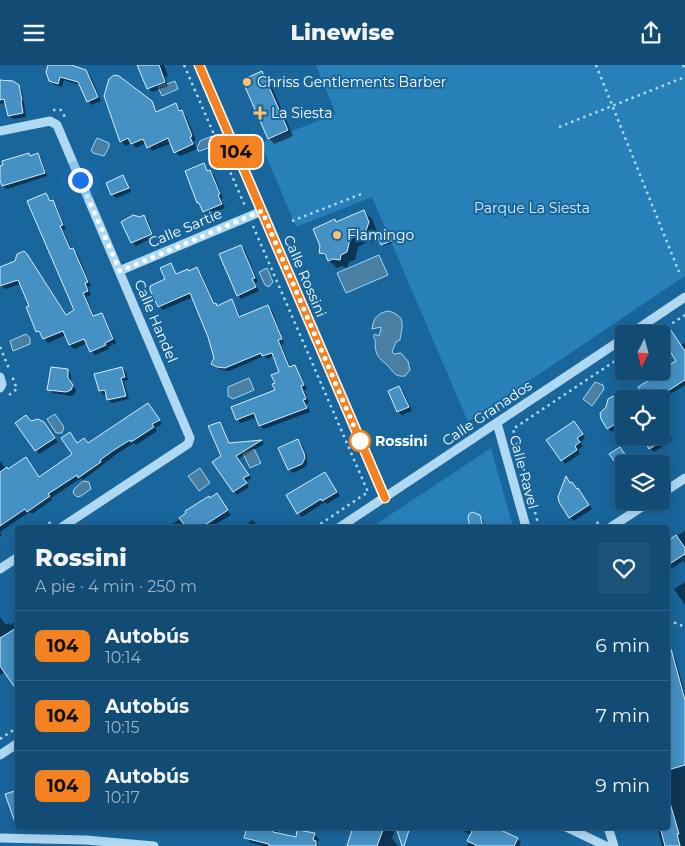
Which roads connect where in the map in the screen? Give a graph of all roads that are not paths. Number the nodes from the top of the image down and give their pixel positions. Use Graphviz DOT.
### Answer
graph roads {
  1 [pos="199,65"];
  2 [pos="0,131"];
  3 [pos="262,211"];
  4 [pos="120,271"];
  5 [pos="685,297"];
  6 [pos="643,325"];
  7 [pos="615,344"];
  8 [pos="0,377"];
  9 [pos="0,388"];
  10 [pos="497,423"];
  11 [pos="685,478"];
  12 [pos="670,488"];
  13 [pos="385,498"];
  14 [pos="636,510"];
  15 [pos="65,525"];
  16 [pos="343,525"];
  17 [pos="525,525"];
  18 [pos="614,525"];
  19 [pos="15,559"];
  20 [pos="0,569"];
  21 [pos="15,745"];
  22 [pos="0,755"];
  23 [pos="572,830"];
  24 [pos="609,830"];
  25 [pos="0,838"];
  26 [pos="154,846"];
  27 [pos="606,846"];
  28 [pos="614,846"];
  1 -- 3 [label="street, Calle Rossini"];
  2 -- 4 [label="street, Calle Handel"];
  3 -- 4 [label="street, Calle Sartie"];
  3 -- 13 [label="street, Calle Rossini"];
  4 -- 15 [label="street, Calle Handel"];
  5 -- 6 [label="street"];
  7 -- 10 [label="street, Calle Granados"];
  8 -- 9 [label="street"];
  10 -- 13 [label="street, Calle Granados"];
  10 -- 17 [label="street, Calle Ravel"];
  11 -- 12 [label="street"];
  13 -- 16 [label="street, Calle Granados"];
  14 -- 18 [label="street"];
  19 -- 20 [label="street"];
  21 -- 22 [label="street"];
  23 -- 27 [label="street"];
  24 -- 28 [label="street"];
  25 -- 26 [label="street"];
}
